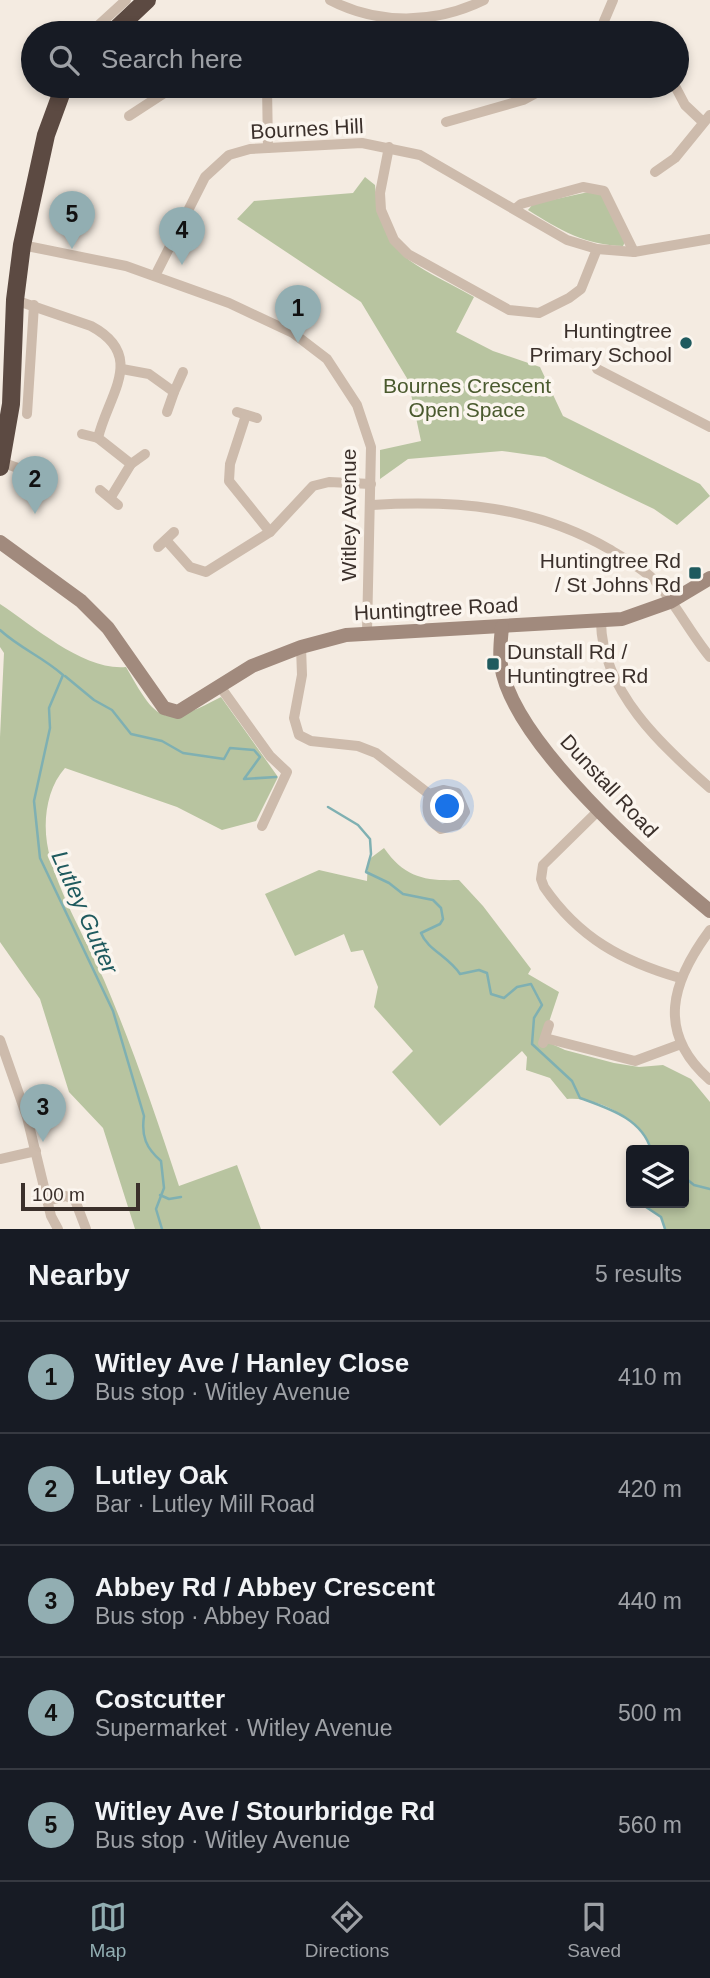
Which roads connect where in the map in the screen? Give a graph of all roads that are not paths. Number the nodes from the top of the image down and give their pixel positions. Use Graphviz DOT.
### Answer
graph roads {
  1 [pos="126,0"];
  2 [pos="147,0"];
  3 [pos="330,0"];
  4 [pos="484,0"];
  5 [pos="613,0"];
  6 [pos="103,21"];
  7 [pos="125,21"];
  8 [pos="604,21"];
  9 [pos="60,98"];
  10 [pos="156,98"];
  11 [pos="267,98"];
  12 [pos="527,98"];
  13 [pos="681,98"];
  14 [pos="129,116"];
  15 [pos="707,119"];
  16 [pos="446,122"];
  17 [pos="389,147"];
  18 [pos="268,148"];
  19 [pos="655,172"];
  20 [pos="515,209"];
  21 [pos="710,239"];
  22 [pos="22,245"];
  23 [pos="597,249"];
  24 [pos="634,252"];
  25 [pos="155,276"];
  26 [pos="15,300"];
  27 [pos="34,305"];
  28 [pos="122,369"];
  29 [pos="597,369"];
  30 [pos="183,372"];
  31 [pos="6,381"];
  32 [pos="174,392"];
  33 [pos="167,412"];
  34 [pos="27,414"];
  35 [pos="257,418"];
  36 [pos="710,427"];
  37 [pos="82,433"];
  38 [pos="98,438"];
  39 [pos="145,454"];
  40 [pos="1,464"];
  41 [pos="131,464"];
  42 [pos="43,477"];
  43 [pos="371,484"];
  44 [pos="100,490"];
  45 [pos="372,505"];
  46 [pos="270,532"];
  47 [pos="166,540"];
  48 [pos="0,542"];
  49 [pos="710,578"];
  50 [pos="670,602"];
  51 [pos="601,622"];
  52 [pos="502,628"];
  53 [pos="367,632"];
  54 [pos="301,647"];
  55 [pos="710,657"];
  56 [pos="219,685"];
  57 [pos="710,788"];
  58 [pos="429,794"];
  59 [pos="599,810"];
  60 [pos="262,826"];
  61 [pos="710,911"];
  62 [pos="710,930"];
  63 [pos="680,978"];
  64 [pos="549,1025"];
  65 [pos="0,1040"];
  66 [pos="681,1044"];
  67 [pos="710,1080"];
  68 [pos="36,1151"];
  69 [pos="0,1159"];
  70 [pos="47,1201"];
  71 [pos="51,1216"];
  72 [pos="51,1229"];
  73 [pos="58,1229"];
  74 [pos="86,1229"];
  1 -- 6 [label="street"];
  2 -- 7 [label="highway"];
  3 -- 4 [label="street"];
  5 -- 8 [label="street"];
  9 -- 22 [label="highway"];
  10 -- 14 [label="street"];
  11 -- 18 [label="street"];
  12 -- 16 [label="street"];
  13 -- 15 [label="street"];
  15 -- 19 [label="street"];
  17 -- 18 [label="street, Bournes Hill"];
  17 -- 20 [label="street, Bournes Hill"];
  17 -- 23 [label="street"];
  18 -- 25 [label="street, Bournes Hill"];
  20 -- 23 [label="street, Bournes Hill"];
  20 -- 24 [label="street"];
  21 -- 24 [label="street, Bournes Hill"];
  22 -- 25 [label="street, Witley Avenue"];
  22 -- 26 [label="highway"];
  23 -- 24 [label="street, Bournes Hill"];
  25 -- 43 [label="street, Witley Avenue"];
  26 -- 27 [label="street"];
  26 -- 31 [label="highway"];
  27 -- 28 [label="street"];
  27 -- 34 [label="street"];
  28 -- 32 [label="street"];
  28 -- 38 [label="street"];
  29 -- 36 [label="street"];
  30 -- 32 [label="street"];
  31 -- 40 [label="highway"];
  32 -- 33 [label="street"];
  35 -- 46 [label="street"];
  37 -- 38 [label="street"];
  38 -- 41 [label="street"];
  39 -- 41 [label="street"];
  40 -- 42 [label="street"];
  41 -- 44 [label="street"];
  43 -- 45 [label="street, Witley Avenue"];
  43 -- 46 [label="street"];
  45 -- 50 [label="street"];
  45 -- 53 [label="street, Witley Avenue"];
  46 -- 47 [label="street"];
  48 -- 56 [label="street, Huntingtree Road"];
  49 -- 50 [label="street, Huntingtree Road"];
  50 -- 51 [label="street, Huntingtree Road"];
  50 -- 55 [label="street"];
  51 -- 52 [label="street, Huntingtree Road"];
  51 -- 57 [label="street"];
  52 -- 53 [label="street, Huntingtree Road"];
  52 -- 59 [label="street, Dunstall Road"];
  53 -- 54 [label="street, Huntingtree Road"];
  54 -- 56 [label="street, Huntingtree Road"];
  54 -- 58 [label="street"];
  56 -- 60 [label="street"];
  58 -- 58 [label="street"];
  59 -- 61 [label="street, Dunstall Road"];
  59 -- 63 [label="street"];
  62 -- 63 [label="street"];
  63 -- 66 [label="street"];
  64 -- 66 [label="street"];
  65 -- 68 [label="street"];
  66 -- 67 [label="street"];
  68 -- 69 [label="street"];
  68 -- 70 [label="street"];
  70 -- 71 [label="street"];
  70 -- 74 [label="street"];
  71 -- 72 [label="street"];
  71 -- 73 [label="street"];
}
